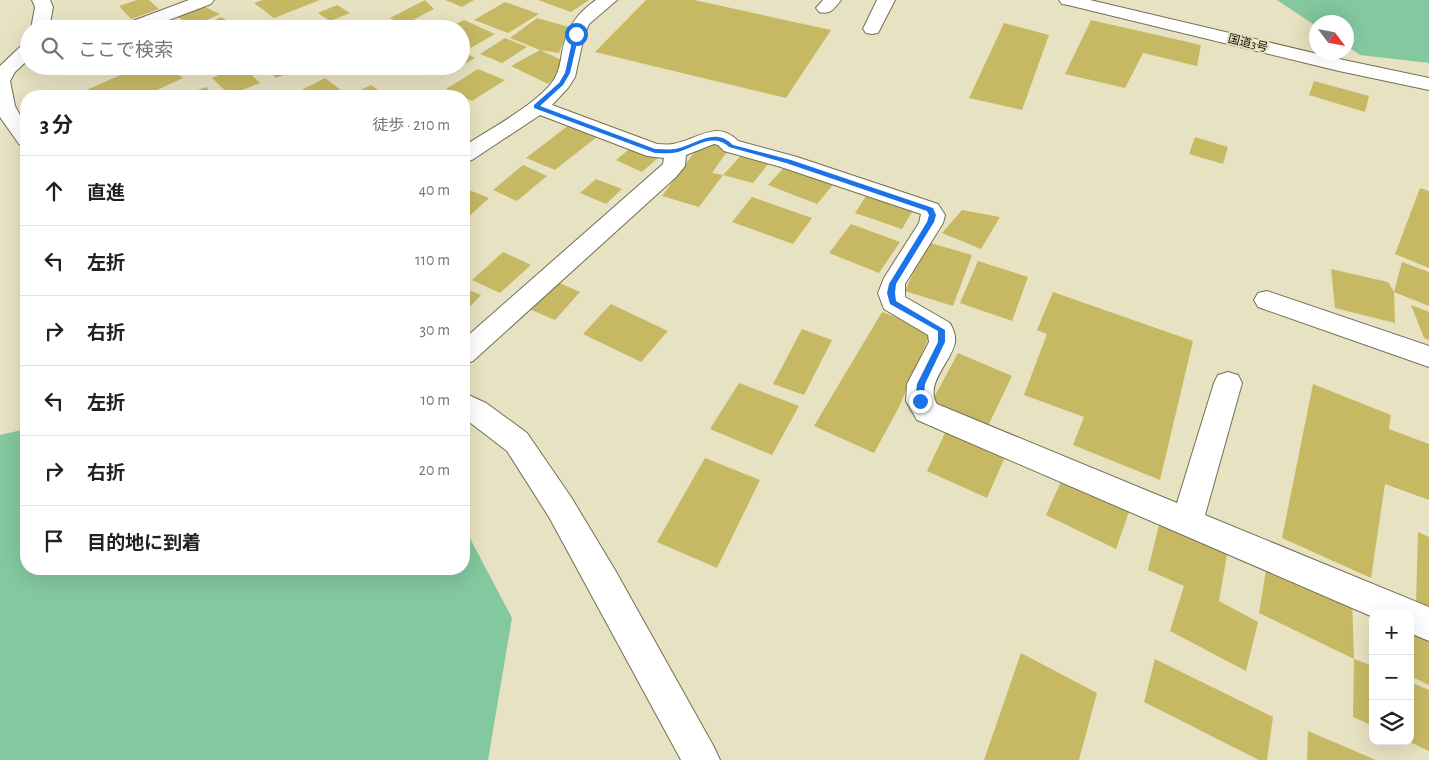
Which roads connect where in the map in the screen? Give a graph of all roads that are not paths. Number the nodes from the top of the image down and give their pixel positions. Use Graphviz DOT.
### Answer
graph roads {
  1 [pos="41,0"];
  2 [pos="205,0"];
  3 [pos="608,0"];
  4 [pos="886,0"];
  5 [pos="1068,0"];
  6 [pos="42,20"];
  7 [pos="152,20"];
  8 [pos="872,29"];
  9 [pos="20,60"];
  10 [pos="1429,84"];
  11 [pos="536,106"];
  12 [pos="20,132"];
  13 [pos="470,151"];
  14 [pos="676,151"];
  15 [pos="1267,300"];
  16 [pos="470,349"];
  17 [pos="1429,358"];
  18 [pos="1228,382"];
  19 [pos="470,408"];
  20 [pos="1187,522"];
  21 [pos="1396,610"];
  22 [pos="1414,618"];
  23 [pos="1429,624"];
  24 [pos="701,760"];
  1 -- 6 [label="main road"];
  2 -- 7 [label="main road"];
  3 -- 11 [label="main road"];
  4 -- 8 [label="main road"];
  5 -- 10 [label="main road, 国道3号"];
  9 -- 12 [label="main road"];
  11 -- 13 [label="main road"];
  11 -- 14 [label="main road"];
  14 -- 16 [label="main road"];
  14 -- 20 [label="main road"];
  15 -- 17 [label="main road"];
  18 -- 20 [label="main road"];
  19 -- 24 [label="main road"];
  20 -- 21 [label="main road"];
  22 -- 23 [label="main road"];
}
